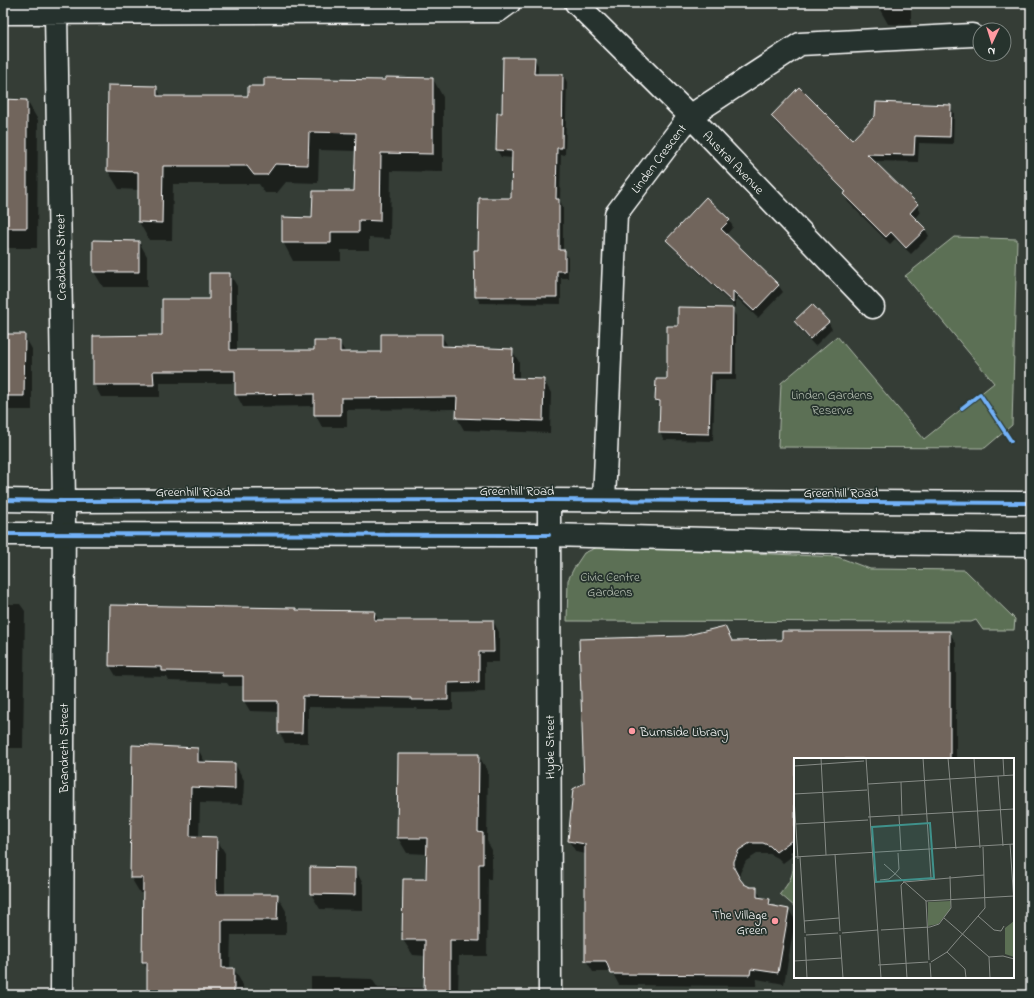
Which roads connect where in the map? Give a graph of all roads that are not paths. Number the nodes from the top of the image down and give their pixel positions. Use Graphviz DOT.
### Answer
graph roads {
  1 [pos="509,3"];
  2 [pos="576,3"];
  3 [pos="3,13"];
  4 [pos="56,14"];
  5 [pos="972,35"];
  6 [pos="690,116"];
  7 [pos="873,307"];
  8 [pos="3,500"];
  9 [pos="549,500"];
  10 [pos="604,501"];
  11 [pos="64,502"];
  12 [pos="1031,503"];
  13 [pos="3,534"];
  14 [pos="64,534"];
  15 [pos="549,535"];
  16 [pos="1031,546"];
  17 [pos="62,995"];
  18 [pos="550,995"];
  1 -- 4 [label="street"];
  2 -- 6 [label="street, Austral Avenue"];
  3 -- 4 [label="street"];
  4 -- 11 [label="street, Craddock Street"];
  5 -- 6 [label="street, Linden Crescent"];
  6 -- 7 [label="street, Austral Avenue"];
  6 -- 10 [label="street, Linden Crescent"];
  8 -- 11 [label="street, Greenhill Road"];
  9 -- 10 [label="street, Greenhill Road"];
  9 -- 11 [label="street, Greenhill Road"];
  9 -- 15 [label="street, Hyde Street"];
  10 -- 12 [label="street, Greenhill Road"];
  11 -- 14 [label="street, Brandreth Street"];
  13 -- 14 [label="street"];
  14 -- 15 [label="street"];
  14 -- 17 [label="street, Brandreth Street"];
  15 -- 16 [label="street"];
  15 -- 18 [label="street, Hyde Street"];
}
